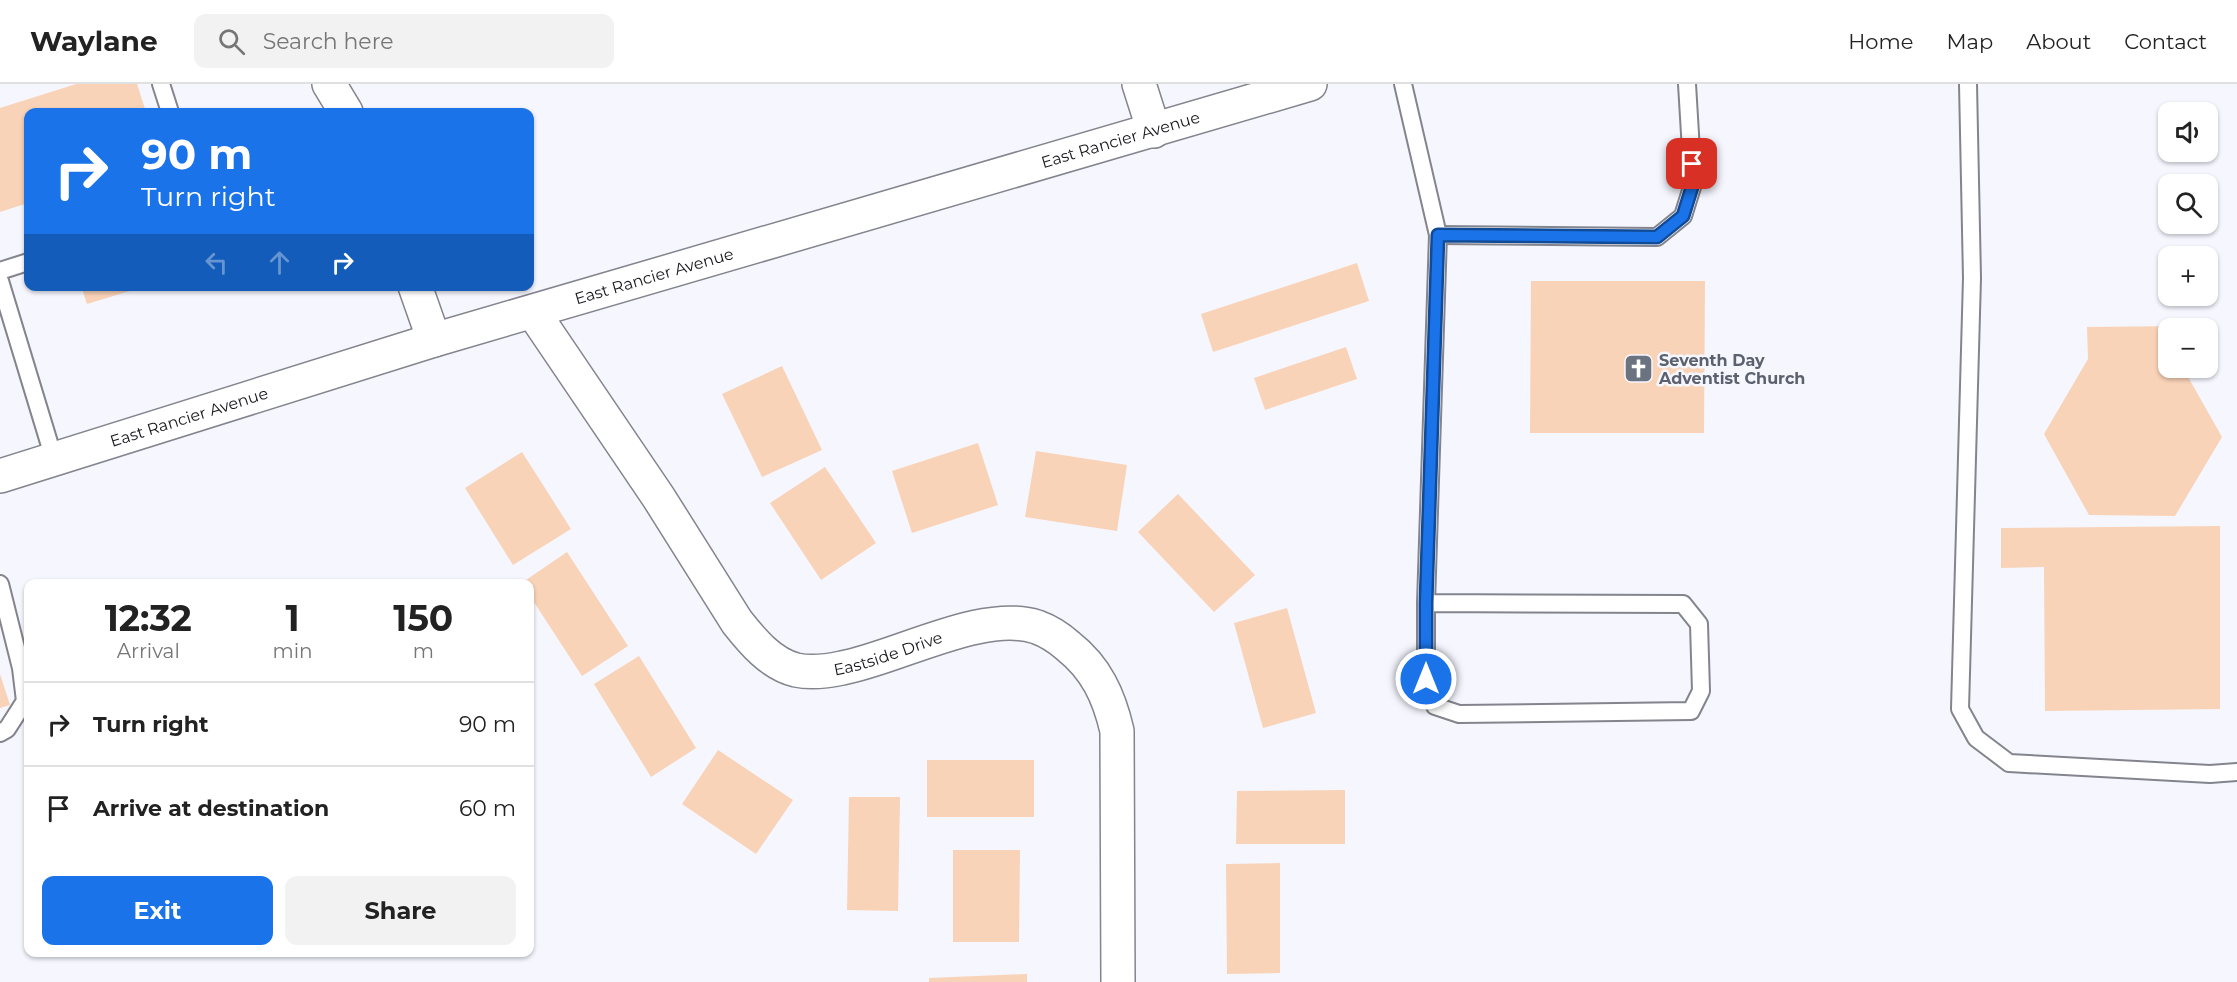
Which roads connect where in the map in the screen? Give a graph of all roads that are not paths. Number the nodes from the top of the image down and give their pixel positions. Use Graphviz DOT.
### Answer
graph roads {
  1 [pos="161,84"];
  2 [pos="329,84"];
  3 [pos="1139,84"];
  4 [pos="1310,84"];
  5 [pos="1403,84"];
  6 [pos="1687,84"];
  7 [pos="1968,84"];
  8 [pos="169,108"];
  9 [pos="344,108"];
  10 [pos="1154,131"];
  11 [pos="1438,235"];
  12 [pos="24,263"];
  13 [pos="0,271"];
  14 [pos="0,281"];
  15 [pos="417,291"];
  16 [pos="533,312"];
  17 [pos="434,340"];
  18 [pos="54,459"];
  19 [pos="0,476"];
  20 [pos="0,584"];
  21 [pos="1426,603"];
  22 [pos="4,620"];
  23 [pos="24,693"];
  24 [pos="24,703"];
  25 [pos="0,733"];
  26 [pos="2237,772"];
  27 [pos="1118,982"];
  1 -- 8 [label="lane"];
  2 -- 9 [label="main road"];
  3 -- 10 [label="main road"];
  4 -- 10 [label="main road, East Rancier Avenue"];
  5 -- 11 [label="lane"];
  6 -- 11 [label="lane"];
  7 -- 26 [label="lane"];
  10 -- 16 [label="main road, East Rancier Avenue"];
  11 -- 21 [label="lane"];
  12 -- 13 [label="lane"];
  14 -- 18 [label="lane"];
  15 -- 17 [label="main road"];
  16 -- 17 [label="main road, East Rancier Avenue"];
  16 -- 27 [label="main road, Eastside Drive"];
  17 -- 18 [label="main road, East Rancier Avenue"];
  18 -- 19 [label="main road, East Rancier Avenue"];
  20 -- 22 [label="lane"];
  21 -- 21 [label="lane"];
  22 -- 23 [label="lane"];
  24 -- 25 [label="lane"];
}
